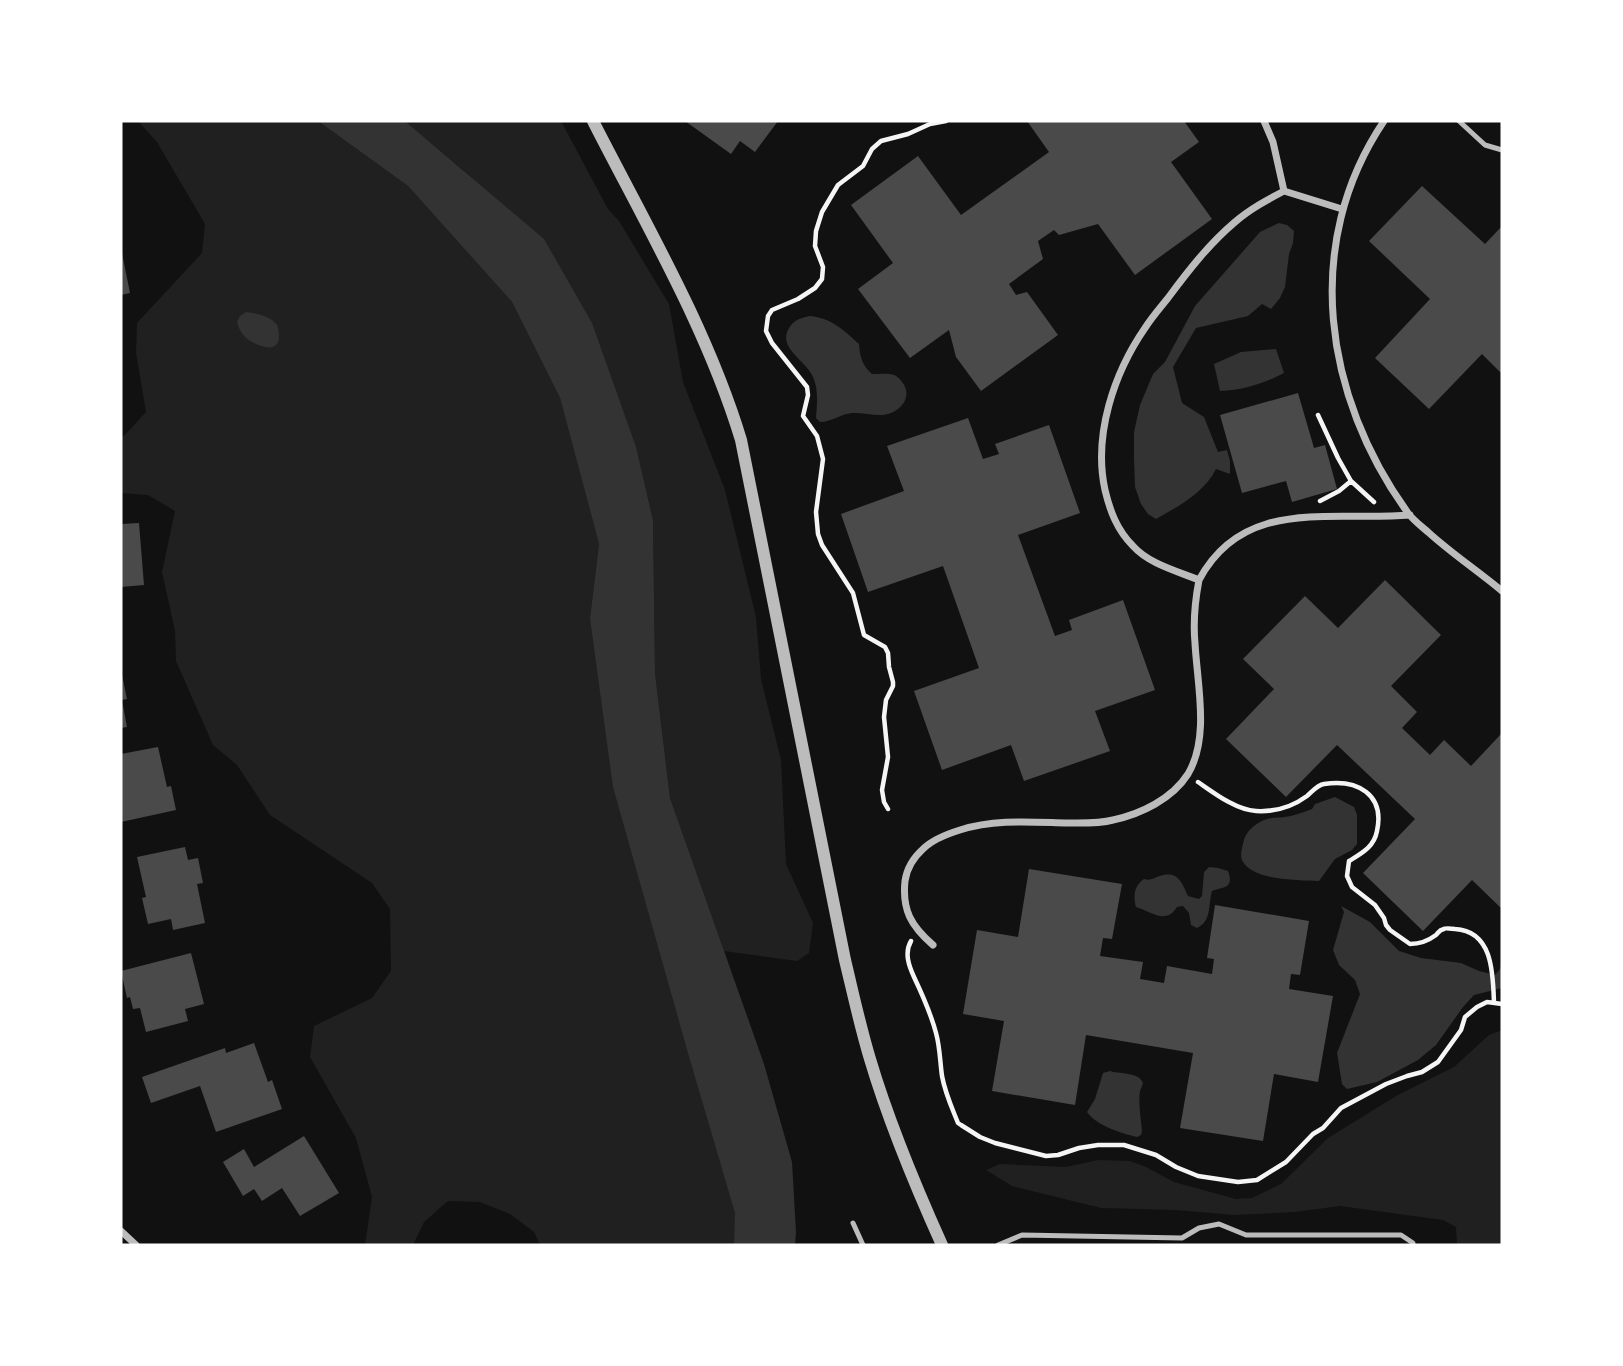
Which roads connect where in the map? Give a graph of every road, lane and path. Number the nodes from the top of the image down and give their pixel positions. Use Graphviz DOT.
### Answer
graph roads {
  1 [pos="593,121"];
  2 [pos="946,121"];
  3 [pos="1264,121"];
  4 [pos="1384,121"];
  5 [pos="1459,121"];
  6 [pos="1502,150"];
  7 [pos="1284,191"];
  8 [pos="1342,209"];
  9 [pos="1318,415"];
  10 [pos="1351,481"];
  11 [pos="1319,501"];
  12 [pos="1410,515"];
  13 [pos="1390,517"];
  14 [pos="1199,580"];
  15 [pos="1502,591"];
  16 [pos="1188,774"];
  17 [pos="888,809"];
  18 [pos="919,933"];
  19 [pos="933,945"];
  20 [pos="1494,1003"];
  21 [pos="1502,1004"];
  22 [pos="853,1223"];
  23 [pos="121,1231"];
  24 [pos="136,1245"];
  25 [pos="863,1245"];
  26 [pos="942,1245"];
  27 [pos="998,1245"];
  28 [pos="1413,1245"];
  1 -- 26 [label="street"];
  2 -- 17 [label="path"];
  3 -- 7 [label="street"];
  4 -- 8 [label="street"];
  5 -- 6 [label="lane"];
  7 -- 8 [label="street"];
  7 -- 14 [label="street"];
  8 -- 12 [label="street"];
  9 -- 10 [label="path"];
  10 -- 11 [label="path"];
  10 -- 13 [label="path"];
  12 -- 13 [label="street"];
  12 -- 15 [label="street"];
  13 -- 14 [label="street"];
  14 -- 16 [label="street"];
  16 -- 18 [label="street"];
  16 -- 20 [label="path"];
  18 -- 19 [label="street"];
  18 -- 20 [label="path"];
  20 -- 21 [label="path"];
  22 -- 25 [label="lane"];
  23 -- 24 [label="street"];
  27 -- 28 [label="lane"];
}
